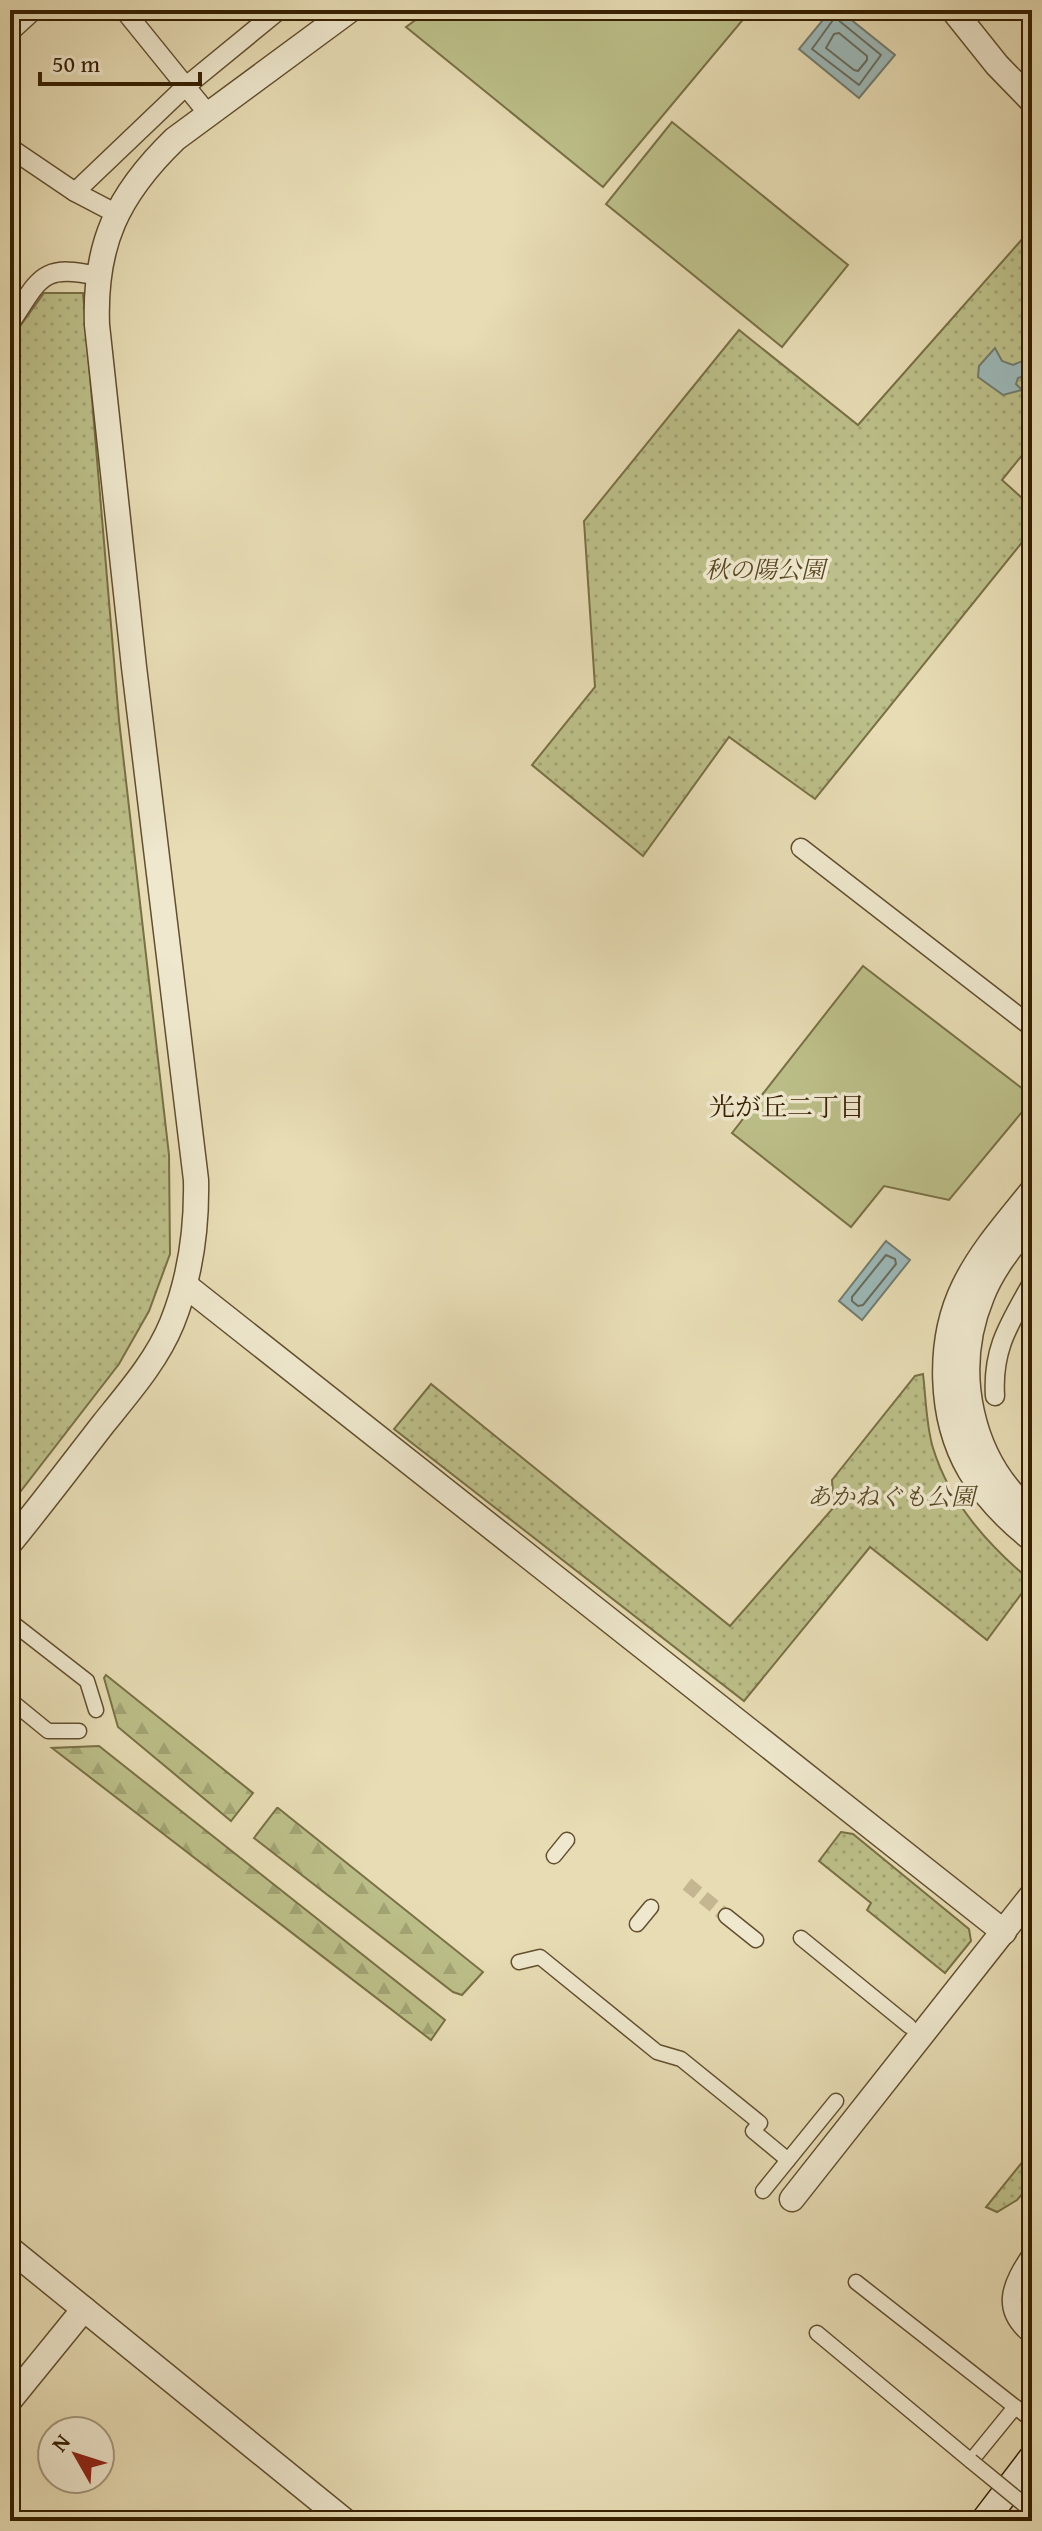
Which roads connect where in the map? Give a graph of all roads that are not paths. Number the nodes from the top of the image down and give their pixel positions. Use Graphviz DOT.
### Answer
graph roads {
  1 [pos="34,10"];
  2 [pos="124,10"];
  3 [pos="279,10"];
  4 [pos="350,10"];
  5 [pos="953,10"];
  6 [pos="12,27"];
  7 [pos="185,87"];
  8 [pos="1032,101"];
  9 [pos="209,115"];
  10 [pos="10,148"];
  11 [pos="75,192"];
  12 [pos="117,214"];
  13 [pos="98,276"];
  14 [pos="10,323"];
  15 [pos="801,848"];
  16 [pos="1032,1027"];
  17 [pos="1032,1191"];
  18 [pos="1032,1220"];
  19 [pos="1032,1283"];
  20 [pos="185,1285"];
  21 [pos="968,1339"];
  22 [pos="996,1354"];
  23 [pos="995,1396"];
  24 [pos="1032,1513"];
  25 [pos="1032,1539"];
  26 [pos="10,1543"];
  27 [pos="10,1621"];
  28 [pos="10,1700"];
  29 [pos="96,1710"];
  30 [pos="79,1731"];
  31 [pos="567,1840"];
  32 [pos="554,1856"];
  33 [pos="1032,1895"];
  34 [pos="651,1907"];
  35 [pos="726,1916"];
  36 [pos="637,1924"];
  37 [pos="1004,1932"];
  38 [pos="801,1938"];
  39 [pos="756,1940"];
  40 [pos="519,1962"];
  41 [pos="909,2026"];
  42 [pos="836,2101"];
  43 [pos="788,2160"];
  44 [pos="763,2191"];
  45 [pos="792,2199"];
  46 [pos="10,2249"];
  47 [pos="1032,2254"];
  48 [pos="856,2282"];
  49 [pos="84,2309"];
  50 [pos="817,2333"];
  51 [pos="1032,2335"];
  52 [pos="10,2400"];
  53 [pos="1015,2407"];
  54 [pos="1032,2420"];
  55 [pos="1032,2458"];
  56 [pos="971,2461"];
  57 [pos="1032,2511"];
  58 [pos="338,2519"];
  59 [pos="984,2521"];
  1 -- 6 [label="street"];
  2 -- 7 [label="street"];
  3 -- 7 [label="street"];
  4 -- 9 [label="street"];
  5 -- 8 [label="street"];
  7 -- 9 [label="street"];
  7 -- 11 [label="street"];
  9 -- 12 [label="street"];
  10 -- 11 [label="street"];
  11 -- 12 [label="street"];
  12 -- 13 [label="street"];
  13 -- 14 [label="street"];
  13 -- 20 [label="street"];
  15 -- 16 [label="street"];
  17 -- 25 [label="street"];
  18 -- 21 [label="street"];
  19 -- 22 [label="street"];
  20 -- 26 [label="street"];
  20 -- 37 [label="street"];
  21 -- 22 [label="street"];
  21 -- 24 [label="street"];
  22 -- 23 [label="street"];
  27 -- 29 [label="street"];
  28 -- 30 [label="street"];
  31 -- 32 [label="street"];
  33 -- 37 [label="street"];
  34 -- 36 [label="street"];
  35 -- 39 [label="street"];
  37 -- 45 [label="street"];
  38 -- 41 [label="street"];
  40 -- 43 [label="street"];
  42 -- 43 [label="street"];
  43 -- 44 [label="street"];
  46 -- 49 [label="street"];
  47 -- 51 [label="street"];
  48 -- 53 [label="street"];
  49 -- 52 [label="street"];
  49 -- 58 [label="street"];
  50 -- 56 [label="street"];
  53 -- 54 [label="street"];
  53 -- 56 [label="street"];
  55 -- 59 [label="main road"];
  56 -- 57 [label="street, bridge"];
}
